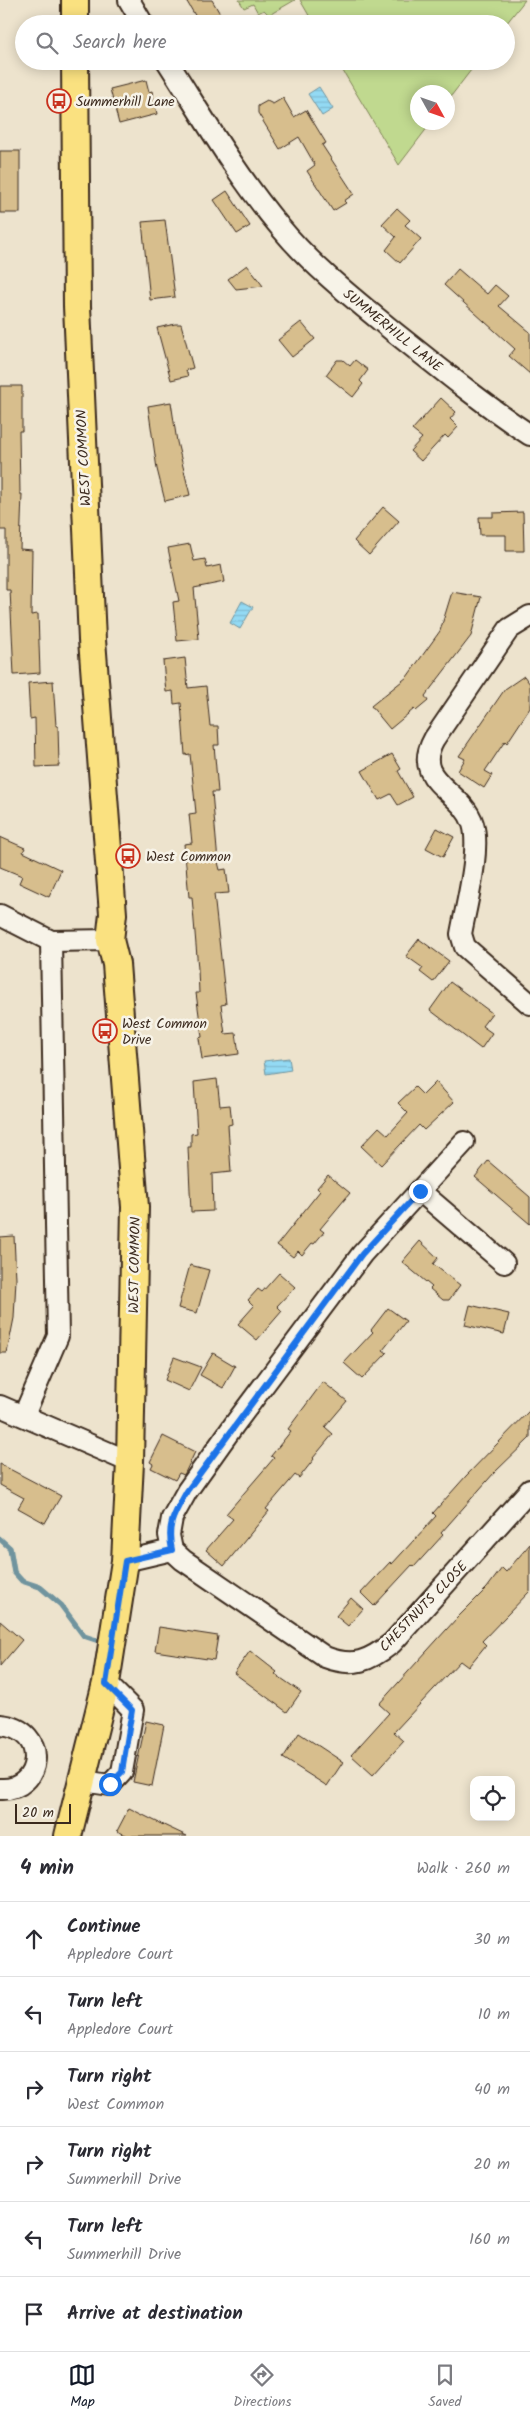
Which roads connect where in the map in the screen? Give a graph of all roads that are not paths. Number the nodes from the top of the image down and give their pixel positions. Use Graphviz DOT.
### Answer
graph roads {
  1 [pos="75,0"];
  2 [pos="129,0"];
  3 [pos="75,15"];
  4 [pos="138,15"];
  5 [pos="75,70"];
  6 [pos="173,70"];
  7 [pos="530,435"];
  8 [pos="530,616"];
  9 [pos="0,915"];
  10 [pos="110,940"];
  11 [pos="51,941"];
  12 [pos="530,1004"];
  13 [pos="464,1142"];
  14 [pos="420,1191"];
  15 [pos="504,1263"];
  16 [pos="0,1406"];
  17 [pos="24,1415"];
  18 [pos="130,1462"];
  19 [pos="530,1490"];
  20 [pos="172,1550"];
  21 [pos="125,1561"];
  22 [pos="106,1684"];
  23 [pos="0,1725"];
  24 [pos="83,1781"];
  25 [pos="0,1789"];
  26 [pos="68,1836"];
  1 -- 3 [label="main road"];
  2 -- 4 [label="street"];
  5 -- 10 [label="main road, WEST COMMON"];
  6 -- 7 [label="street, SUMMERHILL LANE"];
  8 -- 12 [label="street"];
  9 -- 11 [label="street"];
  10 -- 11 [label="street"];
  10 -- 18 [label="main road, WEST COMMON"];
  11 -- 17 [label="street"];
  13 -- 14 [label="street"];
  14 -- 15 [label="street"];
  14 -- 20 [label="street"];
  16 -- 17 [label="street"];
  17 -- 18 [label="street"];
  18 -- 21 [label="main road, WEST COMMON"];
  19 -- 20 [label="street, CHESTNUTS CLOSE"];
  20 -- 21 [label="street"];
  21 -- 22 [label="main road, WEST COMMON"];
  22 -- 24 [label="main road, WEST COMMON"];
  22 -- 24 [label="street"];
  23 -- 25 [label="street"];
  24 -- 26 [label="main road, WEST COMMON"];
}
